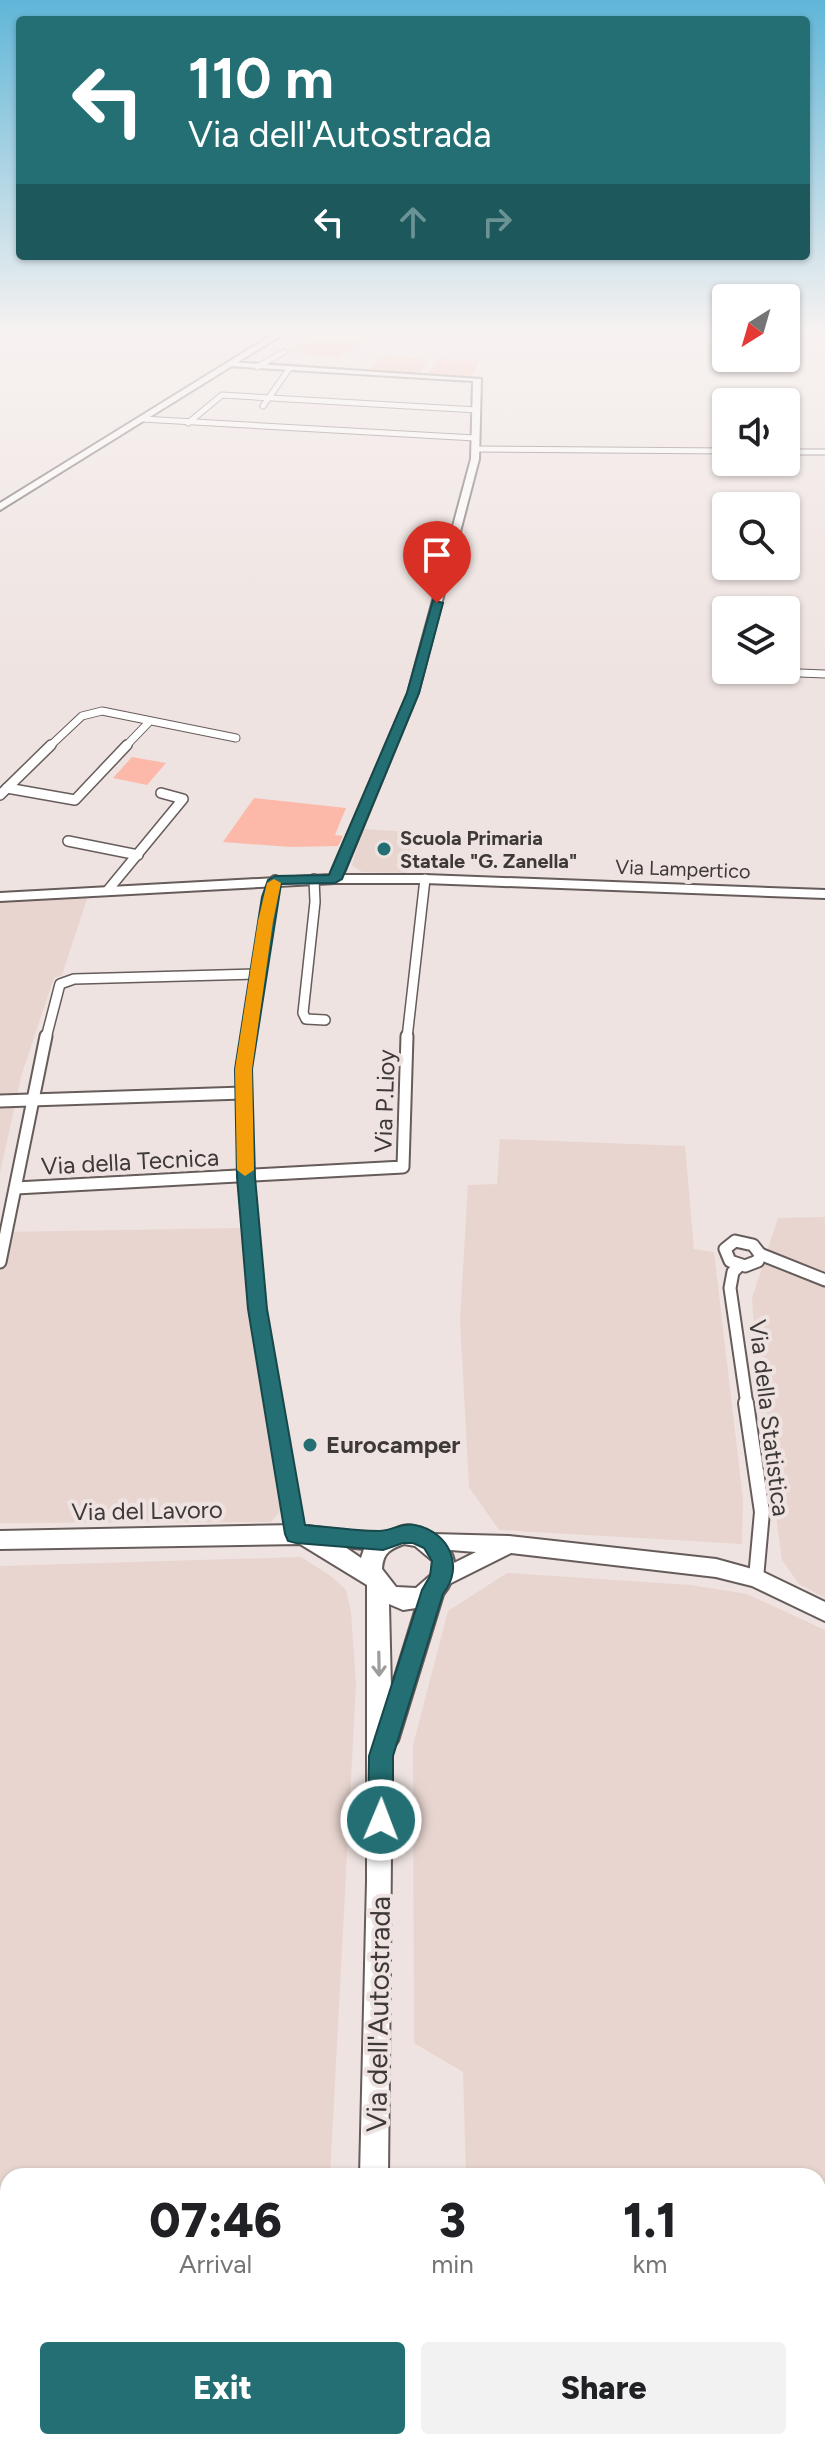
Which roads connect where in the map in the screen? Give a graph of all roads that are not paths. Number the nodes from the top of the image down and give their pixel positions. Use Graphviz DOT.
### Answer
graph roads {
  1 [pos="96,447"];
  2 [pos="474,447"];
  3 [pos="593,447"];
  4 [pos="712,451"];
  5 [pos="800,452"];
  6 [pos="825,452"];
  7 [pos="0,507"];
  8 [pos="800,673"];
  9 [pos="825,674"];
  10 [pos="149,722"];
  11 [pos="236,738"];
  12 [pos="4,791"];
  13 [pos="161,793"];
  14 [pos="68,841"];
  15 [pos="138,855"];
  16 [pos="314,879"];
  17 [pos="335,879"];
  18 [pos="425,879"];
  19 [pos="275,880"];
  20 [pos="108,890"];
  21 [pos="825,894"];
  22 [pos="0,897"];
  23 [pos="257,974"];
  24 [pos="325,1020"];
  25 [pos="243,1093"];
  26 [pos="0,1094"];
  27 [pos="34,1096"];
  28 [pos="0,1101"];
  29 [pos="246,1177"];
  30 [pos="16,1188"];
  31 [pos="760,1254"];
  32 [pos="0,1262"];
  33 [pos="739,1266"];
  34 [pos="825,1280"];
  35 [pos="296,1534"];
  36 [pos="0,1540"];
  37 [pos="383,1541"];
  38 [pos="432,1542"];
  39 [pos="509,1544"];
  40 [pos="756,1578"];
  41 [pos="375,1582"];
  42 [pos="437,1584"];
  43 [pos="825,1612"];
  44 [pos="381,1756"];
  45 [pos="374,2168"];
  1 -- 7 [label="main road"];
  2 -- 17 [label="street"];
  3 -- 4 [label="street"];
  5 -- 6 [label="street"];
  8 -- 9 [label="street"];
  10 -- 11 [label="street"];
  10 -- 12 [label="street"];
  10 -- 12 [label="street"];
  13 -- 15 [label="street"];
  14 -- 15 [label="street"];
  15 -- 20 [label="street"];
  16 -- 17 [label="street, Via Lampertico"];
  16 -- 19 [label="street, Via Lampertico"];
  16 -- 24 [label="street"];
  17 -- 18 [label="street, Via Lampertico"];
  18 -- 21 [label="street, Via Lampertico"];
  18 -- 29 [label="street, Via P.Lioy"];
  19 -- 20 [label="street, Via Lampertico"];
  19 -- 23 [label="street"];
  20 -- 22 [label="street, Via Lampertico"];
  23 -- 25 [label="street"];
  23 -- 27 [label="street"];
  25 -- 27 [label="street"];
  25 -- 29 [label="street"];
  26 -- 27 [label="street"];
  27 -- 28 [label="street"];
  27 -- 30 [label="street"];
  29 -- 30 [label="street, Via della Tecnica"];
  29 -- 35 [label="street"];
  30 -- 32 [label="street"];
  31 -- 33 [label="street"];
  31 -- 33 [label="street, Via della Statistica"];
  31 -- 34 [label="street"];
  33 -- 40 [label="street, Via della Statistica"];
  35 -- 36 [label="main road, Via del Lavoro"];
  35 -- 37 [label="main road, Via del Lavoro"];
  35 -- 41 [label="main road, Via del Lavoro"];
  37 -- 38 [label="main road"];
  37 -- 41 [label="main road, Via dell'Autostrada"];
  38 -- 39 [label="street"];
  38 -- 42 [label="main road"];
  39 -- 40 [label="street"];
  39 -- 42 [label="street"];
  40 -- 43 [label="street"];
  41 -- 42 [label="main road"];
  41 -- 44 [label="main road, Via dell'Autostrada, one-way"];
  42 -- 44 [label="main road, Via dell'Autostrada"];
  44 -- 45 [label="main road, Via dell'Autostrada"];
}
